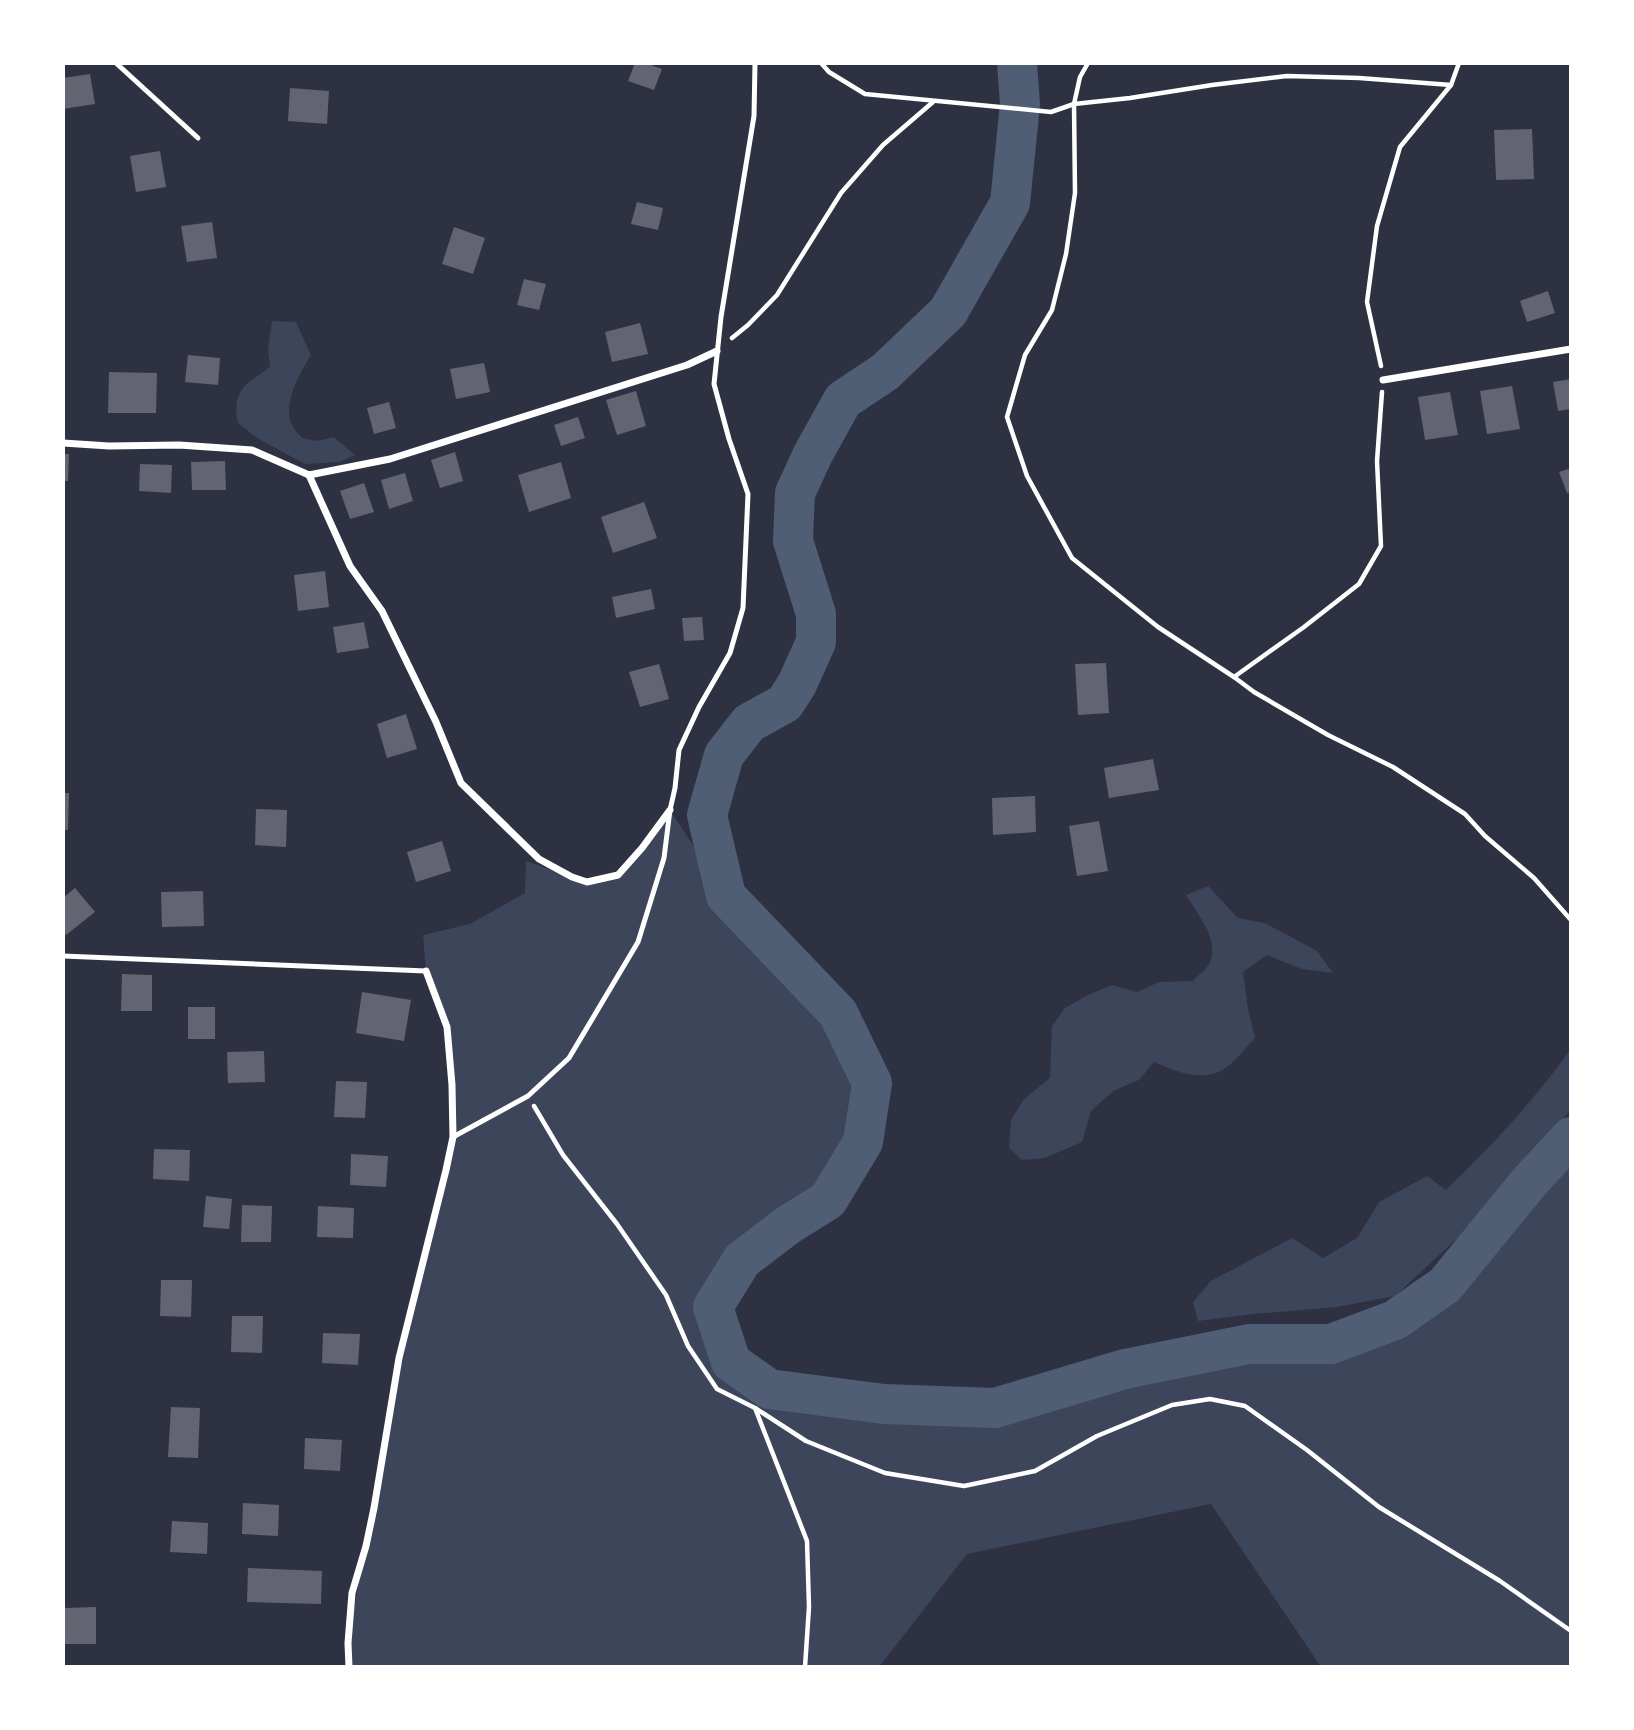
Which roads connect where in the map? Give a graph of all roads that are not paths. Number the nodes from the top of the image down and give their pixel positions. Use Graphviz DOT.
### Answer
graph roads {
  1 [pos="116,63"];
  2 [pos="755,63"];
  3 [pos="198,138"];
  4 [pos="1571,349"];
  5 [pos="717,351"];
  6 [pos="1383,380"];
  7 [pos="63,443"];
  8 [pos="309,475"];
  9 [pos="670,810"];
  10 [pos="63,956"];
  11 [pos="426,971"];
  12 [pos="453,1137"];
  13 [pos="349,1667"];
  1 -- 3 [label="lane"];
  2 -- 5 [label="lane"];
  4 -- 6 [label="street"];
  5 -- 8 [label="street"];
  5 -- 9 [label="lane"];
  7 -- 8 [label="street"];
  8 -- 9 [label="street"];
  9 -- 12 [label="lane"];
  10 -- 11 [label="lane"];
  11 -- 12 [label="street"];
  12 -- 13 [label="street"];
}
